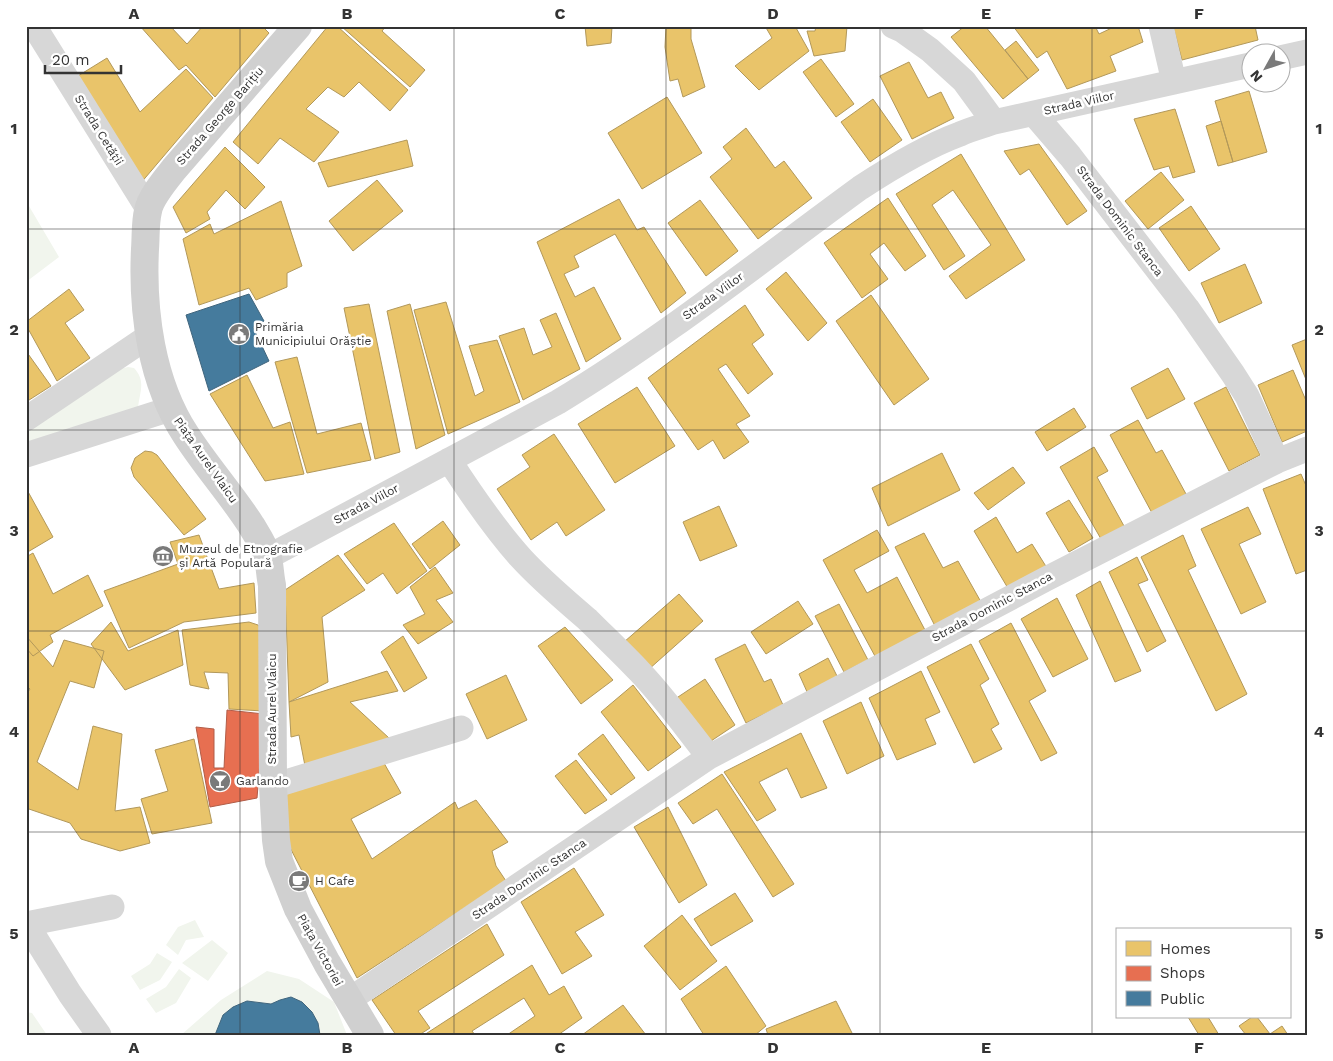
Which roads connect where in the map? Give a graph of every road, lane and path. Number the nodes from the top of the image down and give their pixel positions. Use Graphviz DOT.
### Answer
graph roads {
  1 [pos="34,26"];
  2 [pos="298,26"];
  3 [pos="893,26"];
  4 [pos="1161,26"];
  5 [pos="1307,52"];
  6 [pos="1290,56"];
  7 [pos="1240,67"];
  8 [pos="1174,82"];
  9 [pos="1034,114"];
  10 [pos="994,122"];
  11 [pos="148,209"];
  12 [pos="150,336"];
  13 [pos="170,409"];
  14 [pos="26,419"];
  15 [pos="1307,449"];
  16 [pos="26,455"];
  17 [pos="449,460"];
  18 [pos="1277,461"];
  19 [pos="268,557"];
  20 [pos="460,728"];
  21 [pos="708,757"];
  22 [pos="273,786"];
  23 [pos="279,860"];
  24 [pos="112,907"];
  25 [pos="27,924"];
  26 [pos="349,1000"];
  27 [pos="99,1035"];
  28 [pos="370,1035"];
  1 -- 11 [label="street, Strada Cetății"];
  2 -- 11 [label="main road, Strada George Barițiu"];
  3 -- 10 [label="street"];
  4 -- 8 [label="street"];
  5 -- 6 [label="street"];
  7 -- 8 [label="street, Strada Viilor"];
  8 -- 9 [label="street, Strada Viilor"];
  9 -- 10 [label="street, Strada Viilor"];
  9 -- 18 [label="street, Strada Dominic Stanca"];
  10 -- 17 [label="street, Strada Viilor"];
  11 -- 12 [label="main road, Piața Aurel Vlaicu"];
  12 -- 13 [label="main road, Piața Aurel Vlaicu"];
  12 -- 14 [label="street"];
  13 -- 16 [label="street"];
  13 -- 19 [label="main road, Piața Aurel Vlaicu"];
  15 -- 18 [label="street, Strada Dominic Stanca"];
  17 -- 19 [label="street, Strada Viilor"];
  17 -- 21 [label="street"];
  18 -- 21 [label="street, Strada Dominic Stanca"];
  19 -- 22 [label="main road, Strada Aurel Vlaicu"];
  20 -- 22 [label="street"];
  21 -- 26 [label="street, Strada Dominic Stanca"];
  22 -- 23 [label="main road, Strada Aurel Vlaicu"];
  23 -- 26 [label="main road, Piața Victoriei"];
  24 -- 25 [label="street"];
  25 -- 27 [label="street"];
  26 -- 28 [label="main road, Piața Victoriei"];
}
